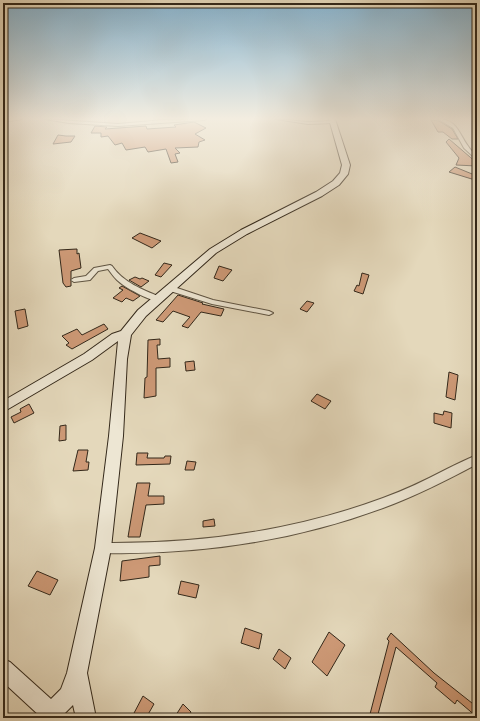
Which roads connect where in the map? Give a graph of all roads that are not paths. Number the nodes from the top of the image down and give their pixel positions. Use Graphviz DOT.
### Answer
graph roads {
  1 [pos="342,153"];
  2 [pos="74,280"];
  3 [pos="169,288"];
  4 [pos="158,299"];
  5 [pos="269,313"];
  6 [pos="125,334"];
  7 [pos="3,407"];
  8 [pos="477,459"];
  9 [pos="103,548"];
  10 [pos="3,669"];
  11 [pos="77,672"];
  12 [pos="53,716"];
  13 [pos="86,718"];
  1 -- 3 [label="street"];
  2 -- 4 [label="street"];
  3 -- 4 [label="street"];
  3 -- 5 [label="street"];
  4 -- 6 [label="street"];
  6 -- 7 [label="street"];
  6 -- 9 [label="street"];
  8 -- 9 [label="street"];
  9 -- 11 [label="street"];
  10 -- 12 [label="street"];
  11 -- 12 [label="street"];
  11 -- 13 [label="street"];
}
